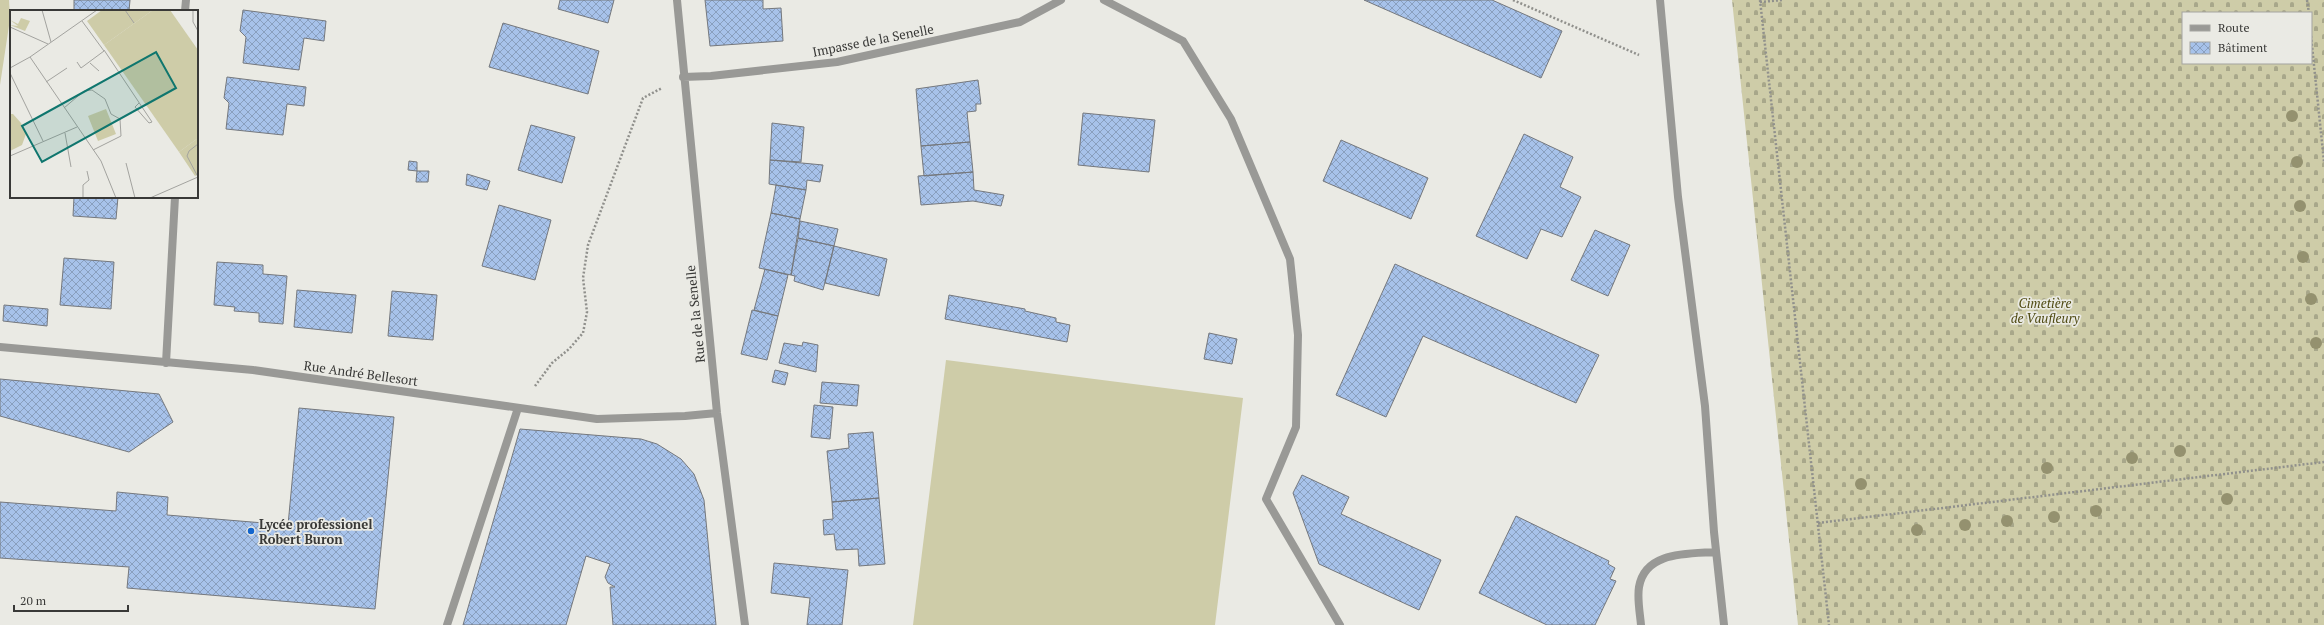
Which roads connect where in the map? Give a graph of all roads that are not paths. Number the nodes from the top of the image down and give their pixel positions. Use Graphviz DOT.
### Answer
graph roads {
  1 [pos="186,0"];
  2 [pos="677,0"];
  3 [pos="1061,0"];
  4 [pos="1104,0"];
  5 [pos="1660,0"];
  6 [pos="185,10"];
  7 [pos="683,77"];
  8 [pos="175,198"];
  9 [pos="0,347"];
  10 [pos="166,362"];
  11 [pos="518,408"];
  12 [pos="717,413"];
  13 [pos="1716,552"];
  14 [pos="447,625"];
  15 [pos="745,625"];
  16 [pos="1340,625"];
  17 [pos="1641,625"];
  18 [pos="1724,625"];
  1 -- 6 [label="street"];
  2 -- 7 [label="street, Rue de la Senelle"];
  3 -- 7 [label="street, Impasse de la Senelle"];
  4 -- 16 [label="street"];
  5 -- 13 [label="street"];
  7 -- 12 [label="street, Rue de la Senelle"];
  8 -- 10 [label="street"];
  9 -- 10 [label="street, Rue André Bellesort"];
  10 -- 11 [label="street, Rue André Bellesort"];
  11 -- 12 [label="street, Rue André Bellesort"];
  11 -- 14 [label="street"];
  12 -- 15 [label="street, Rue de la Senelle"];
  13 -- 17 [label="street"];
  13 -- 18 [label="street"];
}
